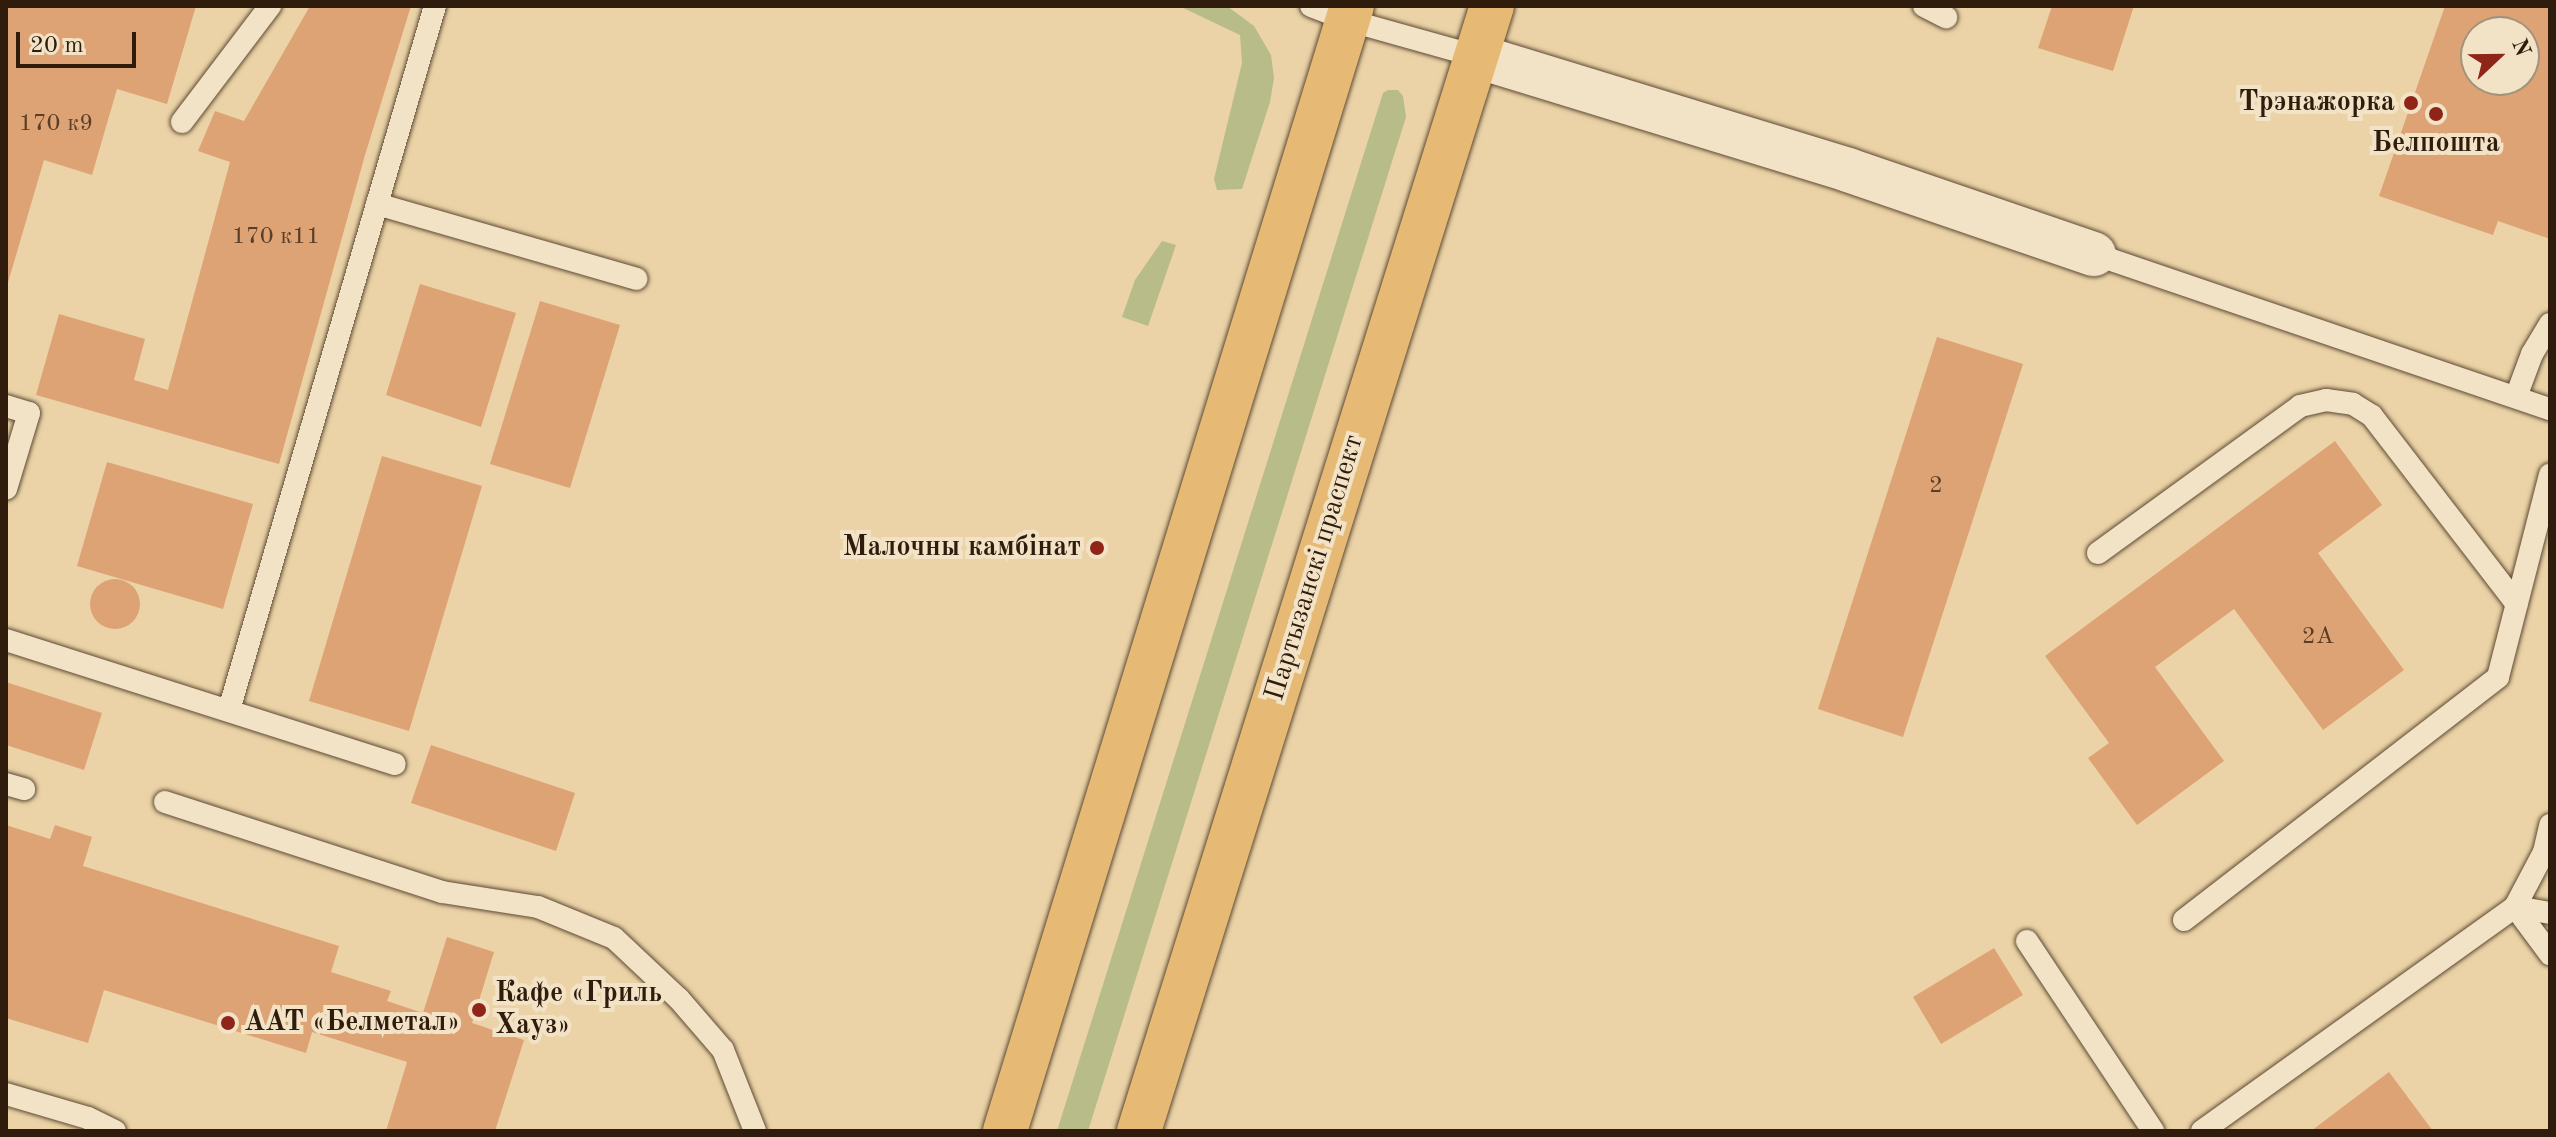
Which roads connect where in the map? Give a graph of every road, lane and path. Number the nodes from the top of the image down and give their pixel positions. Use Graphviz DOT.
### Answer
graph roads {
  1 [pos="270,6"];
  2 [pos="435,6"];
  3 [pos="1492,6"];
  4 [pos="1924,6"];
  5 [pos="1337,11"];
  6 [pos="1946,17"];
  7 [pos="1476,56"];
  8 [pos="182,122"];
  9 [pos="377,204"];
  10 [pos="2094,254"];
  11 [pos="636,279"];
  12 [pos="2550,324"];
  13 [pos="2516,397"];
  14 [pos="6,406"];
  15 [pos="2550,409"];
  16 [pos="2550,475"];
  17 [pos="6,489"];
  18 [pos="2098,553"];
  19 [pos="2517,604"];
  20 [pos="6,640"];
  21 [pos="229,710"];
  22 [pos="395,764"];
  23 [pos="165,802"];
  24 [pos="2550,825"];
  25 [pos="2515,907"];
  26 [pos="2550,913"];
  27 [pos="2184,920"];
  28 [pos="2027,941"];
  29 [pos="2550,954"];
  30 [pos="6,1094"];
  31 [pos="115,1131"];
  32 [pos="755,1131"];
  33 [pos="1005,1131"];
  34 [pos="1139,1131"];
  35 [pos="2153,1131"];
  36 [pos="2202,1131"];
  1 -- 8 [label="lane"];
  2 -- 9 [label="lane"];
  3 -- 7 [label="highway, Партызанскі праспект"];
  4 -- 6 [label="lane"];
  5 -- 7 [label="lane"];
  5 -- 33 [label="highway"];
  7 -- 10 [label="street"];
  7 -- 34 [label="highway, Партызанскі праспект"];
  9 -- 11 [label="lane"];
  9 -- 21 [label="lane"];
  10 -- 13 [label="lane"];
  12 -- 13 [label="lane"];
  13 -- 15 [label="lane"];
  14 -- 17 [label="lane"];
  16 -- 19 [label="lane"];
  18 -- 19 [label="lane"];
  19 -- 27 [label="lane"];
  20 -- 21 [label="lane"];
  21 -- 22 [label="lane"];
  23 -- 32 [label="lane"];
  24 -- 25 [label="lane"];
  25 -- 26 [label="lane"];
  25 -- 29 [label="lane"];
  25 -- 36 [label="lane"];
  28 -- 35 [label="lane"];
  30 -- 31 [label="lane"];
}
